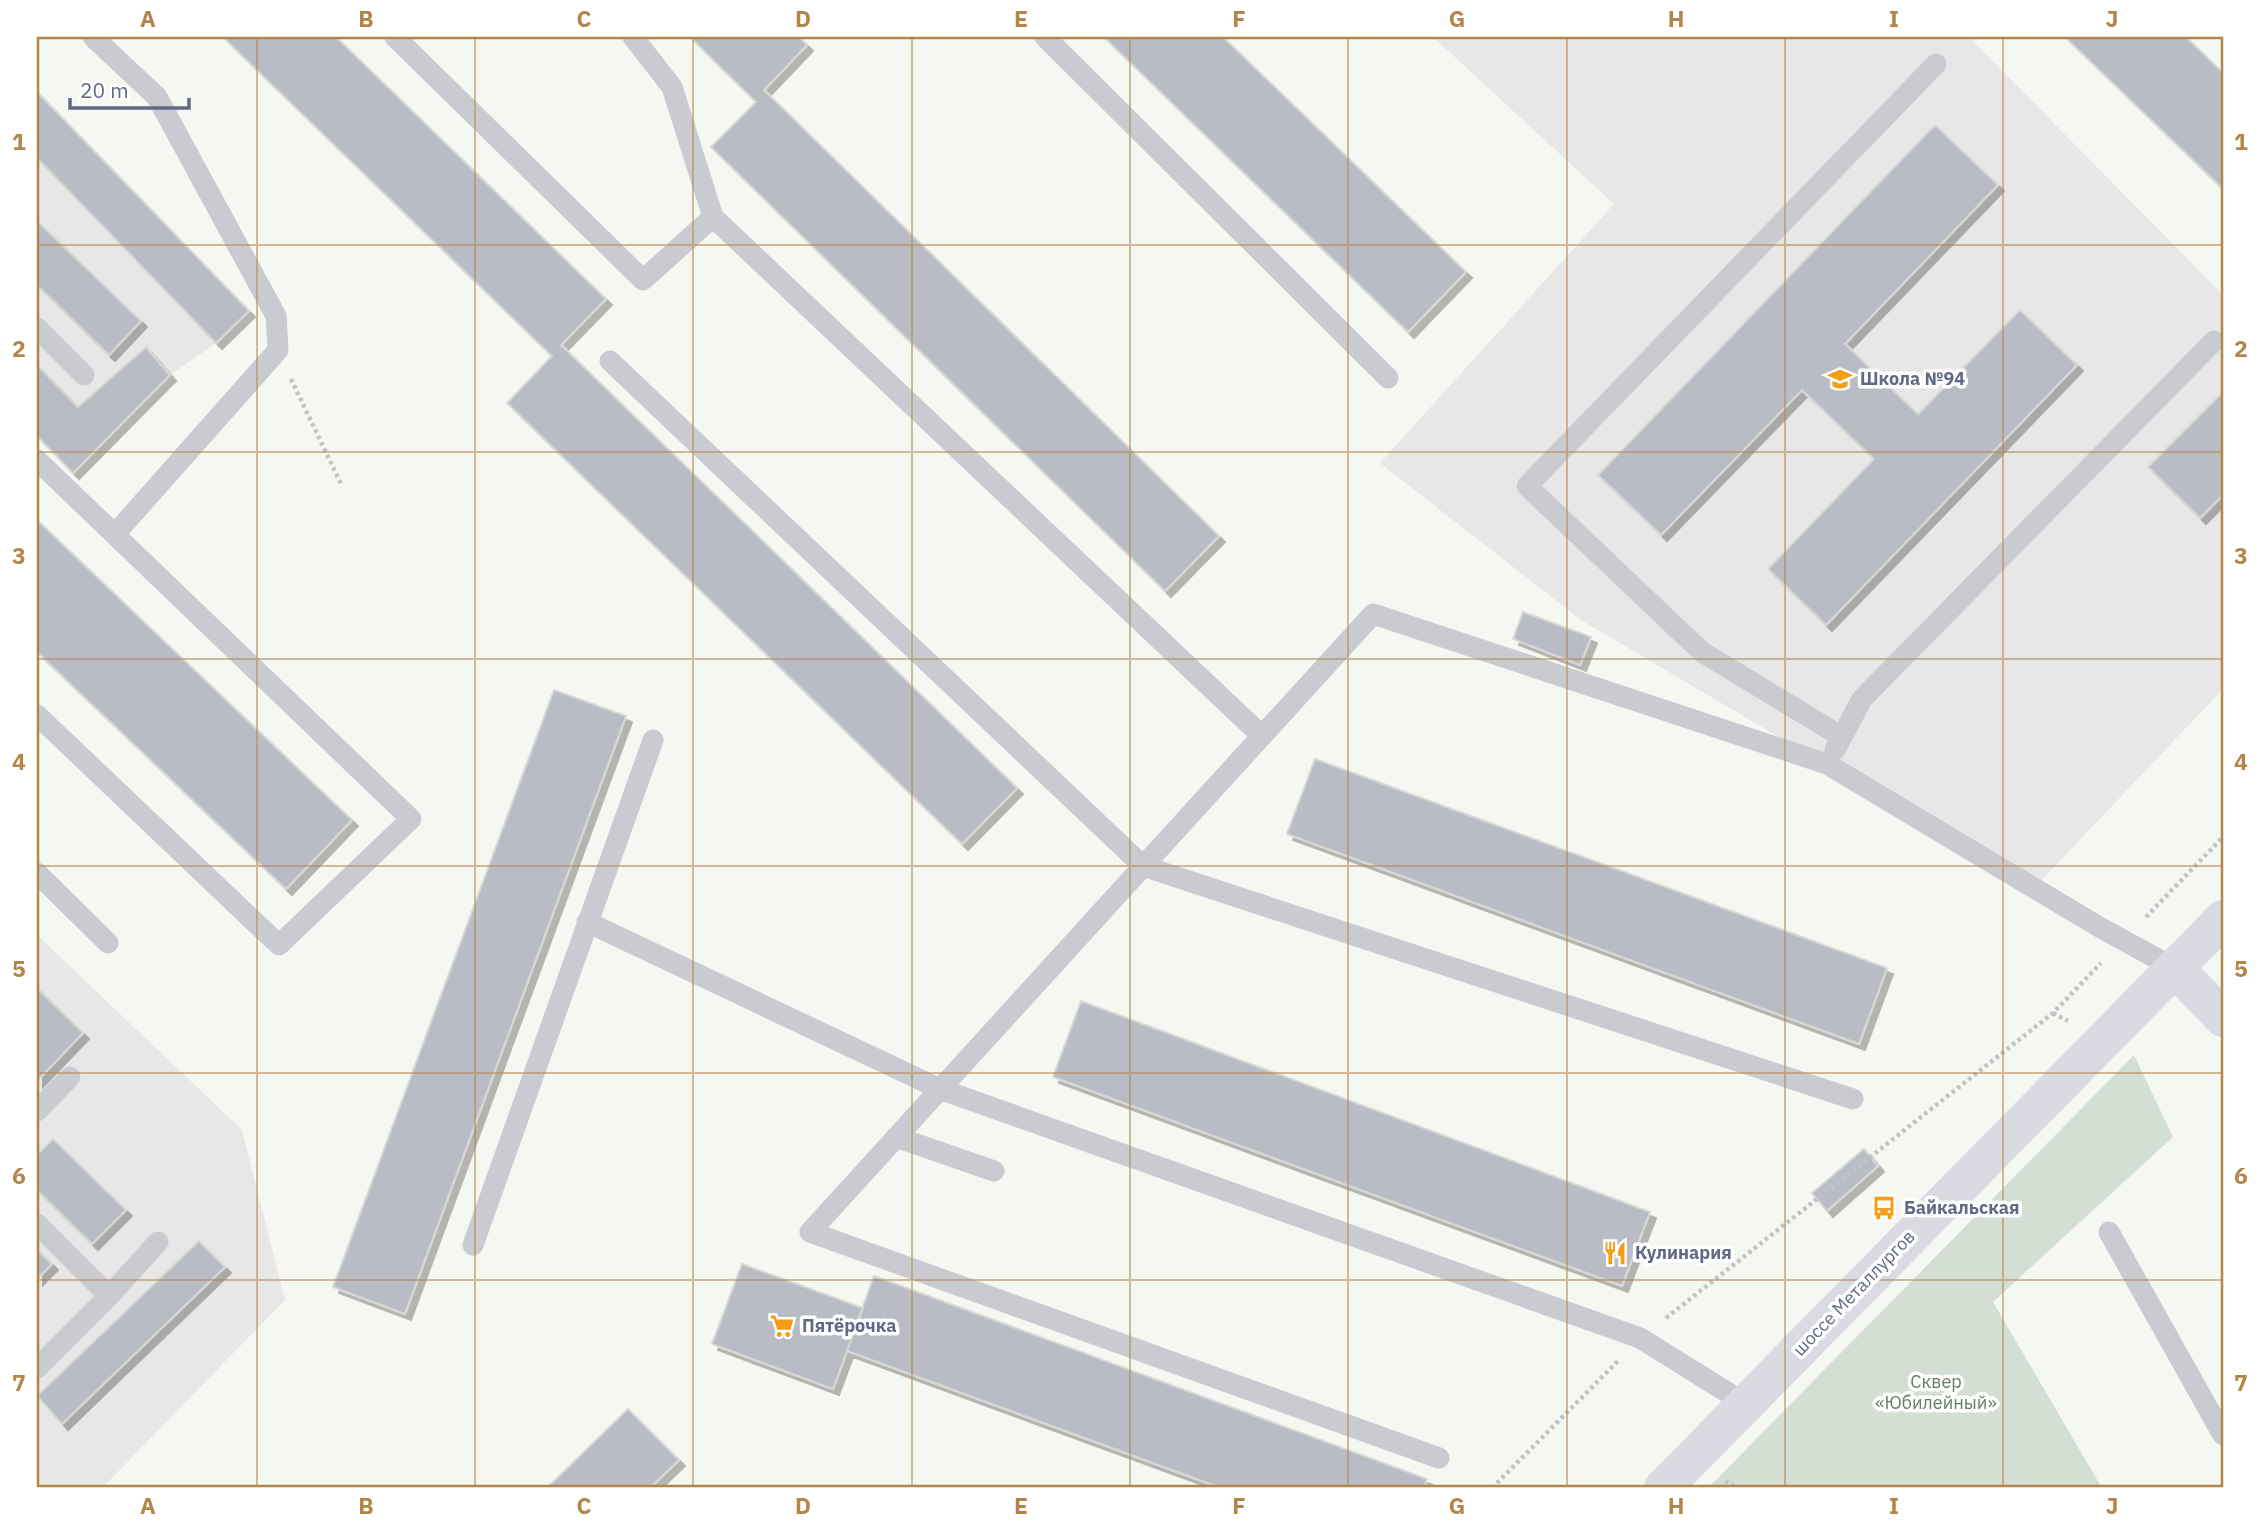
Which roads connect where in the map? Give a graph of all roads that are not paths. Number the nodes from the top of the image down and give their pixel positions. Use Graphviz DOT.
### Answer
graph roads {
  1 [pos="93,37"];
  2 [pos="395,37"];
  3 [pos="632,37"];
  4 [pos="1045,37"];
  5 [pos="1936,64"];
  6 [pos="713,217"];
  7 [pos="37,328"];
  8 [pos="2214,341"];
  9 [pos="610,361"];
  10 [pos="84,375"];
  11 [pos="1388,378"];
  12 [pos="37,460"];
  13 [pos="116,534"];
  14 [pos="37,715"];
  15 [pos="1262,736"];
  16 [pos="1842,737"];
  17 [pos="653,740"];
  18 [pos="1827,764"];
  19 [pos="1143,866"];
  20 [pos="37,873"];
  21 [pos="2223,919"];
  22 [pos="587,922"];
  23 [pos="108,943"];
  24 [pos="2176,969"];
  25 [pos="2223,1018"];
  26 [pos="70,1077"];
  27 [pos="940,1090"];
  28 [pos="1853,1099"];
  29 [pos="37,1111"];
  30 [pos="896,1137"];
  31 [pos="994,1171"];
  32 [pos="37,1223"];
  33 [pos="2109,1232"];
  34 [pos="158,1242"];
  35 [pos="473,1245"];
  36 [pos="109,1296"];
  37 [pos="37,1368"];
  38 [pos="1746,1404"];
  39 [pos="2223,1435"];
  40 [pos="1439,1458"];
  41 [pos="1664,1488"];
  1 -- 13 [label="lane"];
  2 -- 6 [label="lane"];
  3 -- 6 [label="lane"];
  4 -- 11 [label="lane"];
  5 -- 16 [label="lane"];
  6 -- 15 [label="lane"];
  7 -- 10 [label="lane"];
  8 -- 16 [label="lane"];
  9 -- 19 [label="lane"];
  12 -- 13 [label="lane"];
  13 -- 14 [label="lane"];
  15 -- 18 [label="lane"];
  15 -- 19 [label="lane"];
  16 -- 18 [label="lane"];
  17 -- 22 [label="lane"];
  18 -- 24 [label="lane"];
  19 -- 27 [label="lane"];
  19 -- 28 [label="lane"];
  20 -- 23 [label="lane"];
  21 -- 24 [label="main road, шоссе Металлургов"];
  22 -- 27 [label="lane"];
  22 -- 35 [label="lane"];
  24 -- 25 [label="main road"];
  24 -- 38 [label="main road, шоссе Металлургов"];
  26 -- 29 [label="lane"];
  27 -- 30 [label="lane"];
  27 -- 38 [label="lane"];
  30 -- 31 [label="lane"];
  30 -- 40 [label="lane"];
  32 -- 36 [label="lane"];
  33 -- 39 [label="lane"];
  34 -- 36 [label="lane"];
  36 -- 37 [label="lane"];
  38 -- 41 [label="main road, шоссе Металлургов"];
}
